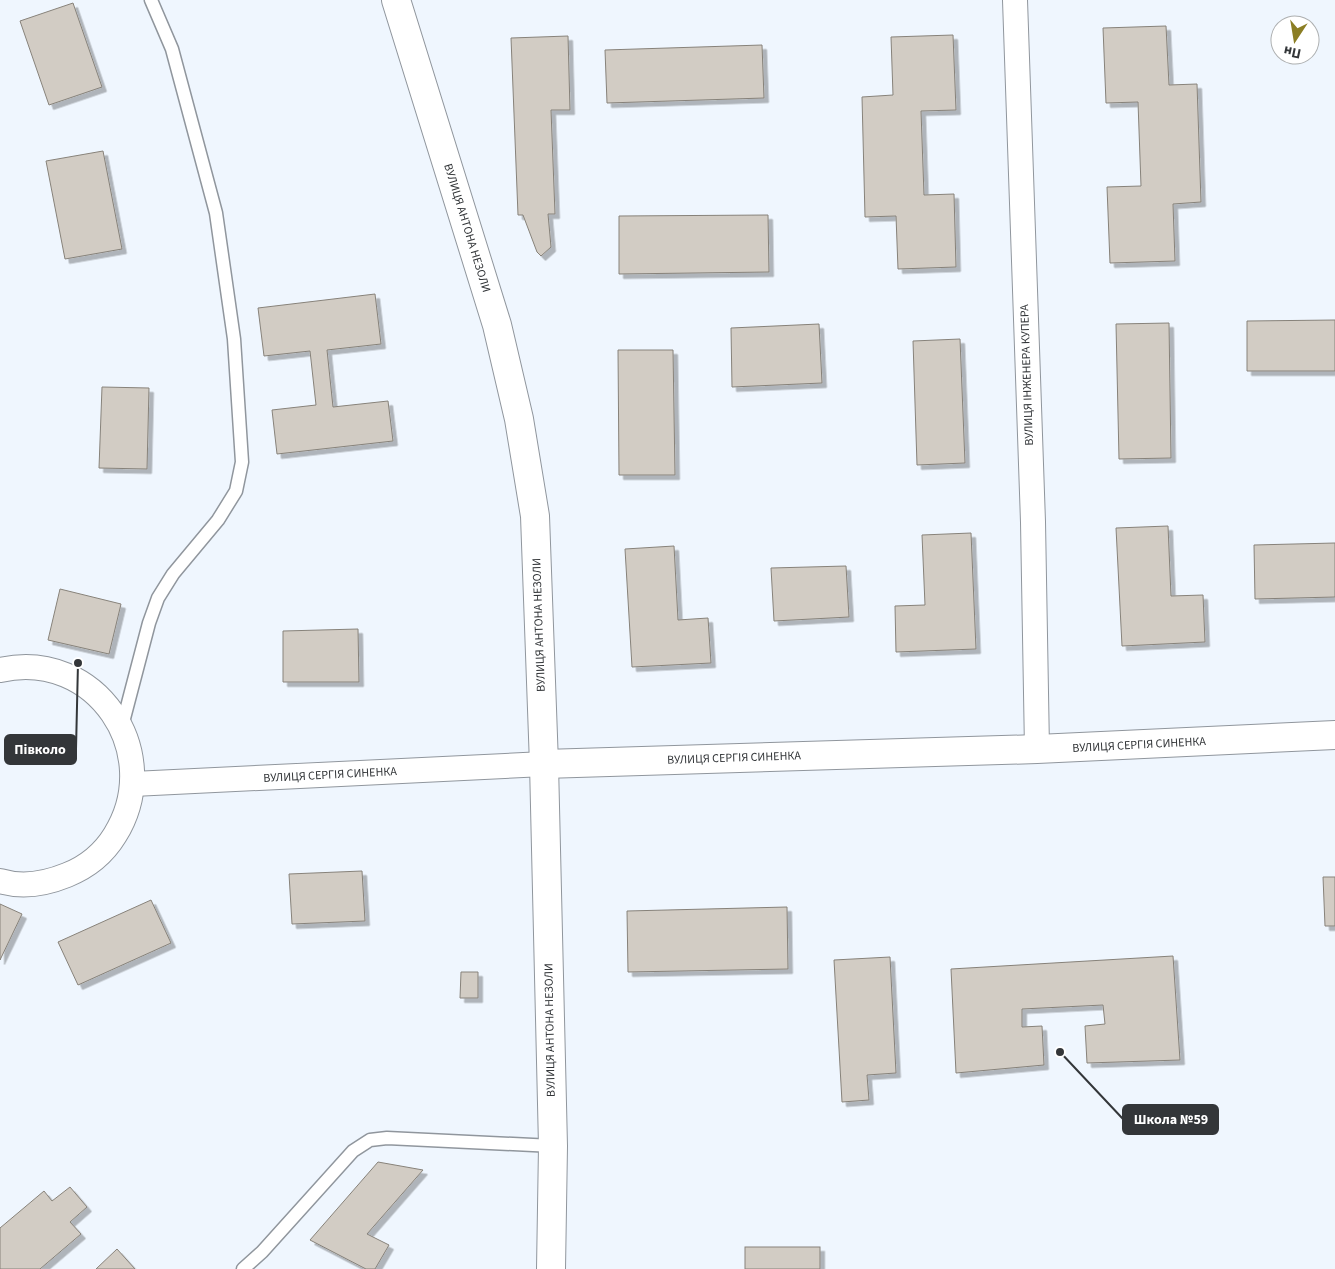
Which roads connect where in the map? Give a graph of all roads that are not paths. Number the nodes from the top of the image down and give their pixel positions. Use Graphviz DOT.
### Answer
graph roads {
  1 [pos="151,0"];
  2 [pos="396,0"];
  3 [pos="1015,0"];
  4 [pos="0,670"];
  5 [pos="122,726"];
  6 [pos="1335,735"];
  7 [pos="1037,750"];
  8 [pos="544,764"];
  9 [pos="133,784"];
  10 [pos="0,882"];
  11 [pos="553,1146"];
  12 [pos="243,1269"];
  13 [pos="550,1269"];
  1 -- 5 [label="lane"];
  2 -- 8 [label="main road, ВУЛИЦЯ АНТОНА НЕЗОЛИ"];
  3 -- 7 [label="street, ВУЛИЦЯ ІНЖЕНЕРА КУПЕРА"];
  4 -- 5 [label="street"];
  5 -- 9 [label="street"];
  6 -- 7 [label="main road, ВУЛИЦЯ СЕРГІЯ СИНЕНКА"];
  7 -- 8 [label="main road, ВУЛИЦЯ СЕРГІЯ СИНЕНКА"];
  8 -- 9 [label="street, ВУЛИЦЯ СЕРГІЯ СИНЕНКА"];
  8 -- 11 [label="main road, ВУЛИЦЯ АНТОНА НЕЗОЛИ"];
  9 -- 10 [label="street"];
  11 -- 12 [label="lane"];
  11 -- 13 [label="main road, ВУЛИЦЯ АНТОНА НЕЗОЛИ"];
}
